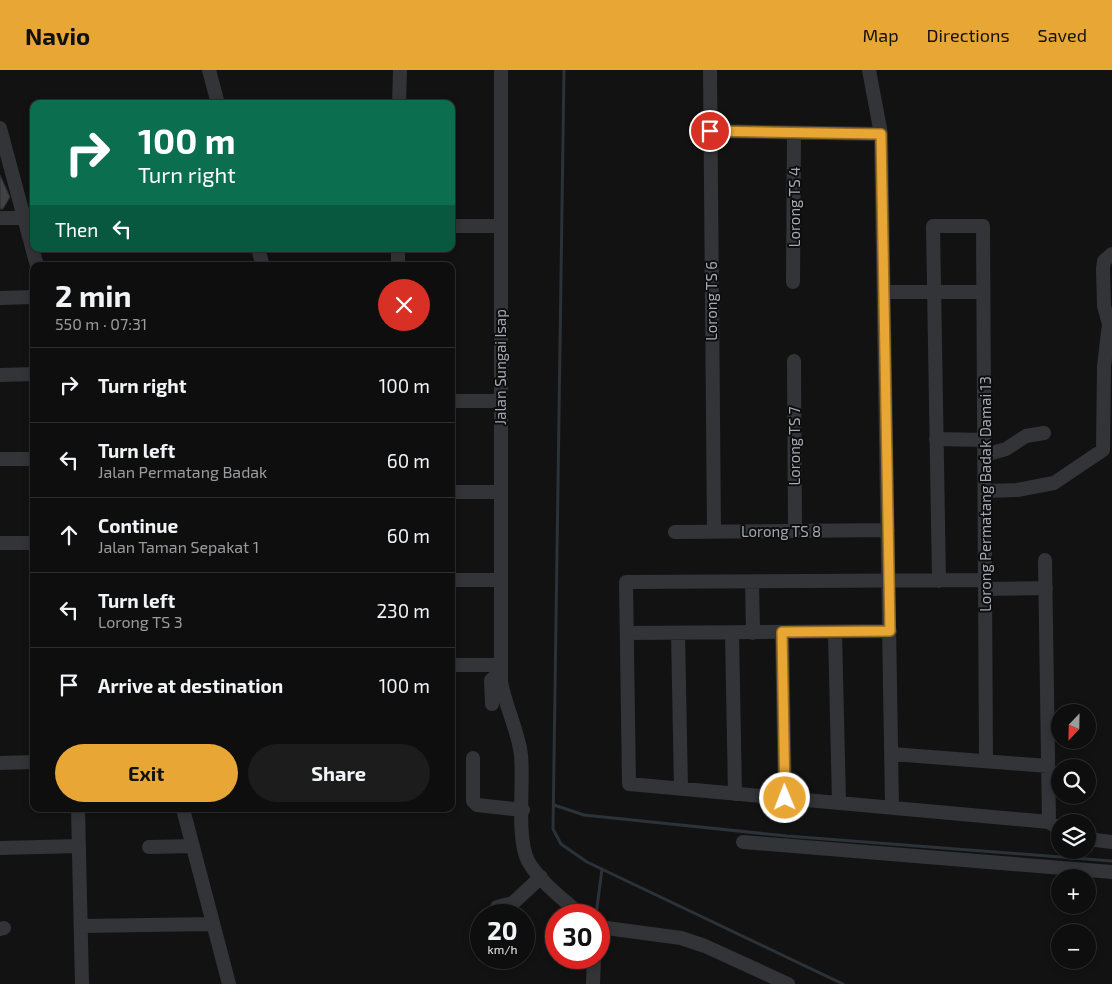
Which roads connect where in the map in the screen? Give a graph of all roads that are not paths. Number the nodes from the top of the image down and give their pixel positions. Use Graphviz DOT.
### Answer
graph roads {
  1 [pos="209,70"];
  2 [pos="400,70"];
  3 [pos="501,70"];
  4 [pos="710,70"];
  5 [pos="869,70"];
  6 [pos="217,100"];
  7 [pos="400,100"];
  8 [pos="710,131"];
  9 [pos="794,133"];
  10 [pos="881,134"];
  11 [pos="1,136"];
  12 [pos="0,218"];
  13 [pos="24,218"];
  14 [pos="455,226"];
  15 [pos="501,226"];
  16 [pos="30,240"];
  17 [pos="1112,254"];
  18 [pos="793,282"];
  19 [pos="884,292"];
  20 [pos="933,292"];
  21 [pos="983,292"];
  22 [pos="30,297"];
  23 [pos="0,298"];
  24 [pos="794,361"];
  25 [pos="30,374"];
  26 [pos="0,375"];
  27 [pos="455,400"];
  28 [pos="500,401"];
  29 [pos="1044,433"];
  30 [pos="936,439"];
  31 [pos="984,440"];
  32 [pos="985,454"];
  33 [pos="0,459"];
  34 [pos="30,459"];
  35 [pos="985,491"];
  36 [pos="455,492"];
  37 [pos="500,492"];
  38 [pos="888,530"];
  39 [pos="795,531"];
  40 [pos="675,532"];
  41 [pos="714,532"];
  42 [pos="30,543"];
  43 [pos="0,544"];
  44 [pos="1045,560"];
  45 [pos="455,580"];
  46 [pos="500,580"];
  47 [pos="889,581"];
  48 [pos="939,581"];
  49 [pos="752,582"];
  50 [pos="985,584"];
  51 [pos="1046,588"];
  52 [pos="890,631"];
  53 [pos="782,632"];
  54 [pos="835,632"];
  55 [pos="626,633"];
  56 [pos="678,633"];
  57 [pos="732,633"];
  58 [pos="753,633"];
  59 [pos="455,665"];
  60 [pos="500,669"];
  61 [pos="492,704"];
  62 [pos="892,754"];
  63 [pos="473,758"];
  64 [pos="986,761"];
  65 [pos="30,762"];
  66 [pos="0,763"];
  67 [pos="1048,766"];
  68 [pos="681,788"];
  69 [pos="735,794"];
  70 [pos="785,798"];
  71 [pos="839,802"];
  72 [pos="892,807"];
  73 [pos="523,810"];
  74 [pos="78,812"];
  75 [pos="184,812"];
  76 [pos="1053,814"];
  77 [pos="1051,826"];
  78 [pos="1096,840"];
  79 [pos="743,842"];
  80 [pos="1112,842"];
  81 [pos="79,846"];
  82 [pos="193,846"];
  83 [pos="149,847"];
  84 [pos="0,848"];
  85 [pos="1112,872"];
  86 [pos="541,877"];
  87 [pos="513,904"];
  88 [pos="569,904"];
  89 [pos="213,924"];
  90 [pos="81,926"];
  91 [pos="610,928"];
  92 [pos="594,969"];
  93 [pos="82,984"];
  94 [pos="229,984"];
  95 [pos="594,984"];
  96 [pos="788,984"];
  1 -- 6 [label="street"];
  2 -- 7 [label="street"];
  3 -- 15 [label="street, Jalan Sungai Isap"];
  4 -- 8 [label="street, Lorong TS 6"];
  5 -- 10 [label="street"];
  8 -- 9 [label="street"];
  8 -- 41 [label="street, Lorong TS 6"];
  9 -- 10 [label="street"];
  9 -- 18 [label="street, Lorong TS 4"];
  10 -- 19 [label="street"];
  11 -- 13 [label="street"];
  12 -- 13 [label="street"];
  13 -- 16 [label="street"];
  14 -- 15 [label="street"];
  15 -- 28 [label="street, Jalan Sungai Isap"];
  17 -- 35 [label="street"];
  19 -- 20 [label="street"];
  19 -- 38 [label="street"];
  20 -- 21 [label="street"];
  20 -- 21 [label="street, Lorong Permatang Badak Damai 13"];
  20 -- 30 [label="street"];
  21 -- 31 [label="street, Lorong Permatang Badak Damai 13"];
  22 -- 23 [label="street"];
  24 -- 39 [label="street, Lorong TS 7"];
  25 -- 26 [label="street"];
  27 -- 28 [label="street"];
  28 -- 37 [label="street, Jalan Sungai Isap"];
  29 -- 32 [label="street"];
  30 -- 31 [label="street"];
  30 -- 48 [label="street"];
  31 -- 32 [label="street, Lorong Permatang Badak Damai 13"];
  32 -- 35 [label="street, Lorong Permatang Badak Damai 13"];
  33 -- 34 [label="street"];
  35 -- 50 [label="street, Lorong Permatang Badak Damai 13"];
  36 -- 37 [label="street"];
  37 -- 46 [label="street, Jalan Sungai Isap"];
  38 -- 39 [label="street, Lorong TS 8"];
  38 -- 47 [label="street"];
  39 -- 41 [label="street, Lorong TS 8"];
  40 -- 41 [label="street, Lorong TS 8"];
  42 -- 43 [label="street"];
  44 -- 51 [label="street"];
  45 -- 46 [label="street"];
  46 -- 60 [label="street, Jalan Sungai Isap"];
  47 -- 48 [label="street"];
  47 -- 49 [label="street"];
  47 -- 52 [label="street"];
  48 -- 50 [label="street"];
  49 -- 55 [label="street"];
  49 -- 58 [label="street"];
  50 -- 51 [label="street"];
  50 -- 64 [label="street, Lorong Permatang Badak Damai 13"];
  51 -- 67 [label="street"];
  52 -- 54 [label="street"];
  52 -- 62 [label="street"];
  53 -- 54 [label="street"];
  53 -- 58 [label="street"];
  53 -- 70 [label="street"];
  54 -- 71 [label="street"];
  55 -- 56 [label="street"];
  55 -- 68 [label="street"];
  56 -- 57 [label="street"];
  56 -- 68 [label="street"];
  57 -- 58 [label="street"];
  57 -- 69 [label="street"];
  59 -- 60 [label="street"];
  60 -- 61 [label="street"];
  60 -- 73 [label="street"];
  62 -- 64 [label="street"];
  62 -- 72 [label="street"];
  63 -- 73 [label="street"];
  64 -- 67 [label="street"];
  65 -- 66 [label="street"];
  67 -- 76 [label="street"];
  68 -- 69 [label="street"];
  69 -- 70 [label="street"];
  70 -- 71 [label="street"];
  71 -- 72 [label="street"];
  72 -- 77 [label="street"];
  73 -- 86 [label="street"];
  74 -- 81 [label="street"];
  75 -- 82 [label="street"];
  78 -- 80 [label="street"];
  79 -- 85 [label="street"];
  81 -- 84 [label="street"];
  81 -- 90 [label="street"];
  82 -- 83 [label="street"];
  82 -- 89 [label="street"];
  86 -- 87 [label="street"];
  86 -- 88 [label="street"];
  89 -- 90 [label="street"];
  89 -- 94 [label="street"];
  90 -- 93 [label="street"];
  91 -- 96 [label="street"];
  92 -- 95 [label="street"];
}
